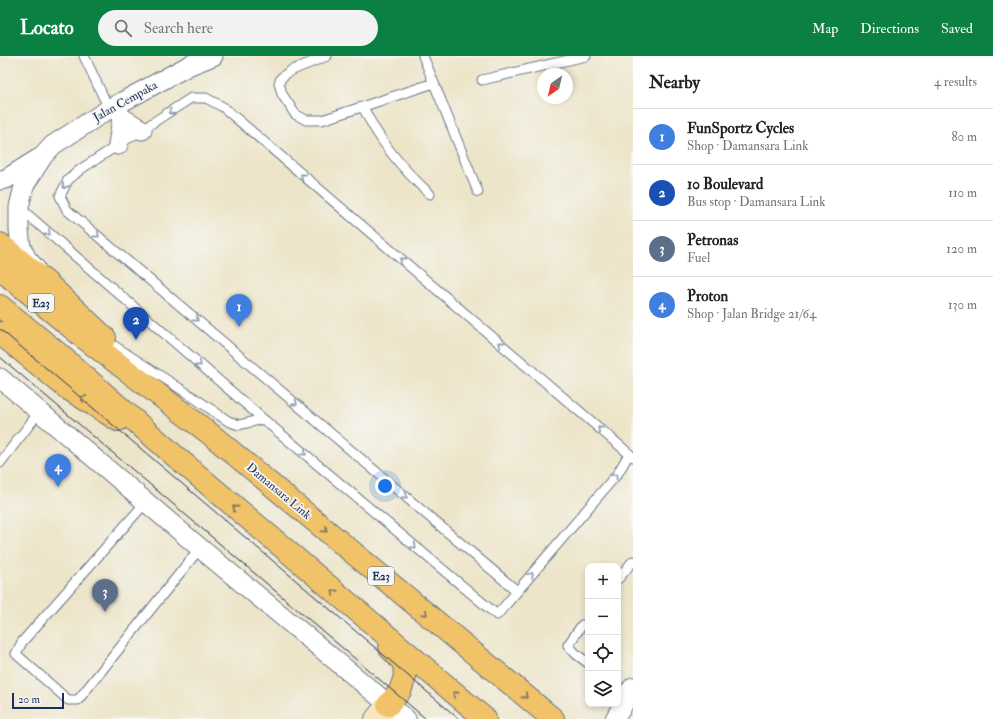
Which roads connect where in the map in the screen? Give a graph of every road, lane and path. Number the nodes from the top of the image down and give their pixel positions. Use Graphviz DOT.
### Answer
graph roads {
  1 [pos="84,56"];
  2 [pos="327,56"];
  3 [pos="423,56"];
  4 [pos="586,56"];
  5 [pos="209,57"];
  6 [pos="482,80"];
  7 [pos="434,83"];
  8 [pos="363,107"];
  9 [pos="115,111"];
  10 [pos="142,130"];
  11 [pos="118,145"];
  12 [pos="42,156"];
  13 [pos="0,180"];
  14 [pos="478,192"];
  15 [pos="430,194"];
  16 [pos="19,207"];
  17 [pos="0,244"];
  18 [pos="0,269"];
  19 [pos="47,283"];
  20 [pos="0,306"];
  21 [pos="0,333"];
  22 [pos="113,345"];
  23 [pos="0,378"];
  24 [pos="40,412"];
  25 [pos="263,419"];
  26 [pos="209,433"];
  27 [pos="175,456"];
  28 [pos="631,456"];
  29 [pos="0,463"];
  30 [pos="146,502"];
  31 [pos="200,548"];
  32 [pos="633,561"];
  33 [pos="621,575"];
  34 [pos="518,591"];
  35 [pos="353,608"];
  36 [pos="582,625"];
  37 [pos="585,661"];
  38 [pos="628,692"];
  39 [pos="382,712"];
  40 [pos="616,718"];
  41 [pos="406,719"];
  42 [pos="485,719"];
  43 [pos="553,719"];
  1 -- 9 [label="lane"];
  2 -- 8 [label="lane"];
  3 -- 7 [label="lane"];
  4 -- 6 [label="lane"];
  5 -- 9 [label="street, Jalan Cempaka"];
  7 -- 8 [label="lane"];
  7 -- 14 [label="lane"];
  8 -- 15 [label="lane"];
  9 -- 10 [label="street"];
  9 -- 11 [label="street"];
  9 -- 12 [label="street, Jalan Cempaka"];
  10 -- 11 [label="lane"];
  28 -- 10 [label="lane, one-way"];
  11 -- 34 [label="lane, one-way"];
  12 -- 13 [label="street, Jalan Cempaka"];
  12 -- 16 [label="street, Jalan Cempaka"];
  16 -- 19 [label="street, Jalan Cempaka"];
  16 -- 25 [label="lane, one-way"];
  17 -- 19 [label="highway"];
  18 -- 26 [label="highway, Damansara Link / E23"];
  19 -- 22 [label="highway"];
  20 -- 27 [label="highway, E23"];
  27 -- 21 [label="highway, one-way"];
  22 -- 25 [label="lane"];
  22 -- 26 [label="highway"];
  23 -- 24 [label="street"];
  24 -- 29 [label="lane"];
  24 -- 30 [label="street"];
  25 -- 34 [label="lane, one-way"];
  26 -- 43 [label="highway, Damansara Link / E23, one-way"];
  35 -- 27 [label="highway, E23, one-way"];
  34 -- 28 [label="lane, one-way"];
  30 -- 31 [label="street"];
  30 -- 31 [label="lane"];
  31 -- 39 [label="street"];
  32 -- 33 [label="lane"];
  35 -- 39 [label="highway"];
  42 -- 35 [label="highway, E23, one-way"];
  36 -- 37 [label="lane"];
  38 -- 40 [label="street"];
  39 -- 41 [label="street"];
}
